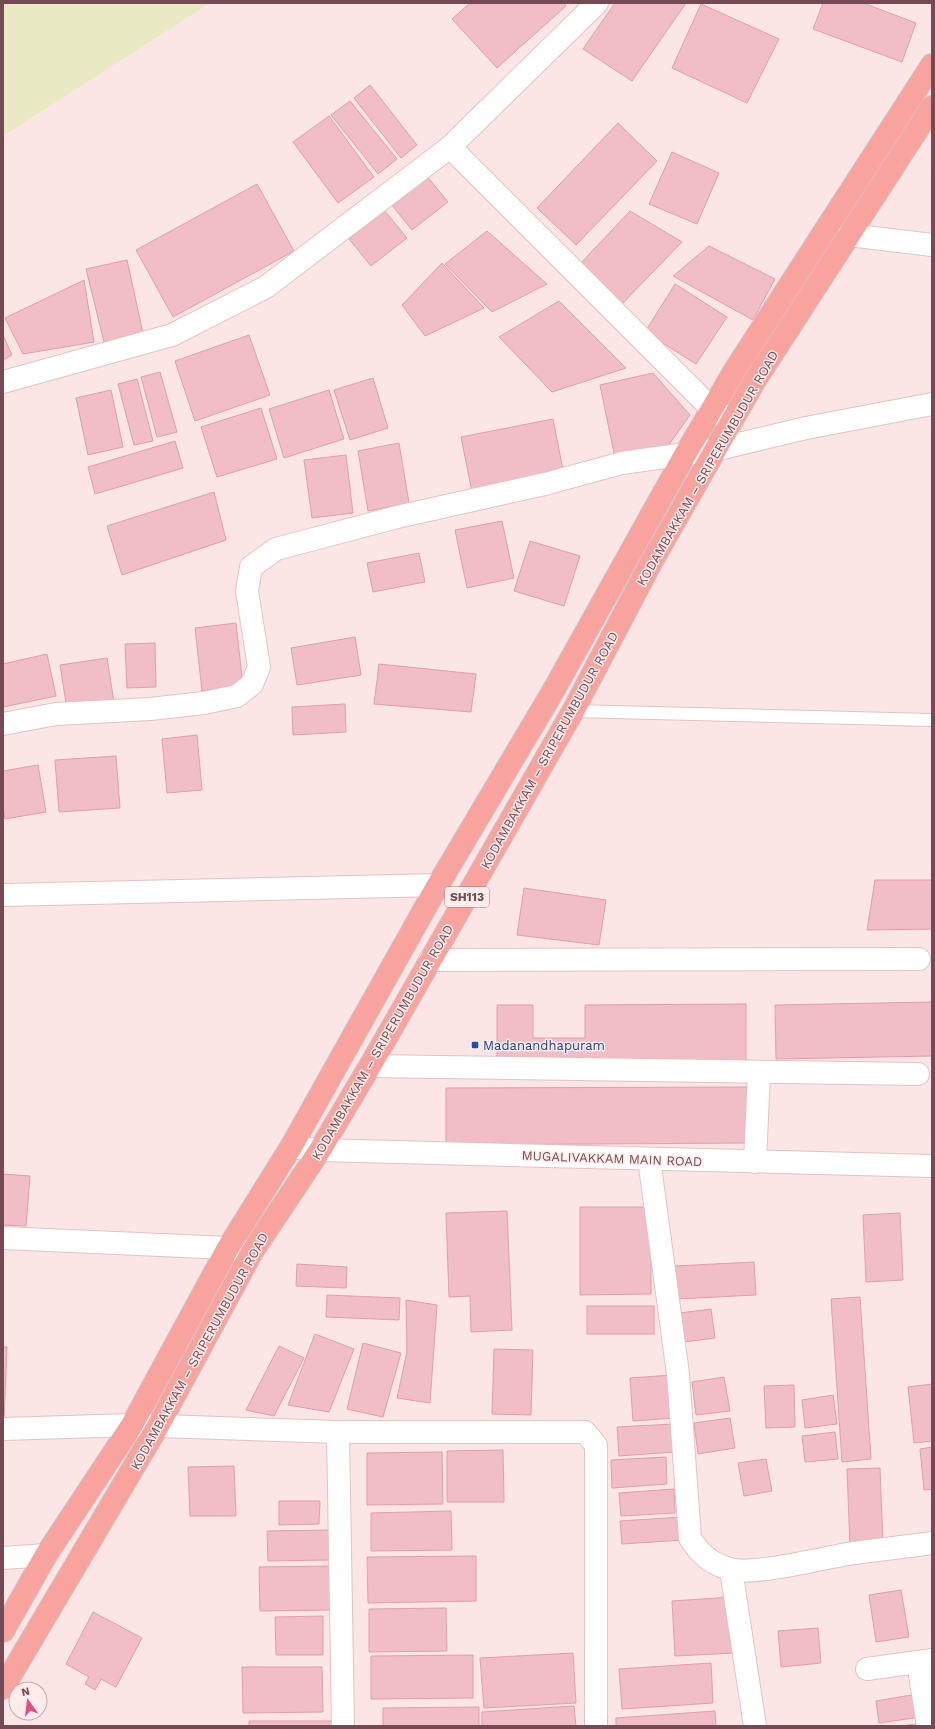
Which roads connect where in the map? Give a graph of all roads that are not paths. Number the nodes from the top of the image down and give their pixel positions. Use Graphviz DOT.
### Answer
graph roads {
  1 [pos="597,3"];
  2 [pos="932,65"];
  3 [pos="932,107"];
  4 [pos="450,147"];
  5 [pos="849,235"];
  6 [pos="932,245"];
  7 [pos="3,382"];
  8 [pos="932,404"];
  9 [pos="712,409"];
  10 [pos="732,421"];
  11 [pos="714,450"];
  12 [pos="686,453"];
  13 [pos="572,711"];
  14 [pos="932,720"];
  15 [pos="3,724"];
  16 [pos="438,885"];
  17 [pos="3,895"];
  18 [pos="918,959"];
  19 [pos="430,960"];
  20 [pos="370,1066"];
  21 [pos="759,1073"];
  22 [pos="918,1074"];
  23 [pos="292,1148"];
  24 [pos="320,1150"];
  25 [pos="649,1159"];
  26 [pos="755,1162"];
  27 [pos="932,1166"];
  28 [pos="3,1238"];
  29 [pos="228,1248"];
  30 [pos="252,1252"];
  31 [pos="132,1425"];
  32 [pos="158,1426"];
  33 [pos="3,1429"];
  34 [pos="338,1432"];
  35 [pos="932,1543"];
  36 [pos="46,1555"];
  37 [pos="3,1558"];
  38 [pos="731,1570"];
  39 [pos="3,1631"];
  40 [pos="925,1661"];
  41 [pos="867,1669"];
  42 [pos="3,1688"];
  43 [pos="343,1726"];
  44 [pos="596,1726"];
  45 [pos="755,1726"];
  46 [pos="928,1726"];
  1 -- 4 [label="street"];
  2 -- 9 [label="main road, KODAMBAKKAM – SRIPERUMBUDUR ROAD / SH113"];
  3 -- 5 [label="main road, KODAMBAKKAM – SRIPERUMBUDUR ROAD / SH113"];
  4 -- 7 [label="street"];
  4 -- 9 [label="street"];
  5 -- 6 [label="street"];
  5 -- 10 [label="main road, KODAMBAKKAM – SRIPERUMBUDUR ROAD / SH113"];
  8 -- 11 [label="street"];
  9 -- 10 [label="street"];
  9 -- 12 [label="main road, KODAMBAKKAM – SRIPERUMBUDUR ROAD / SH113"];
  10 -- 11 [label="main road, KODAMBAKKAM – SRIPERUMBUDUR ROAD / SH113"];
  11 -- 12 [label="street"];
  11 -- 13 [label="main road, KODAMBAKKAM – SRIPERUMBUDUR ROAD / SH113"];
  12 -- 15 [label="street"];
  12 -- 16 [label="main road, KODAMBAKKAM – SRIPERUMBUDUR ROAD / SH113"];
  13 -- 14 [label="lane"];
  13 -- 19 [label="main road, KODAMBAKKAM – SRIPERUMBUDUR ROAD / SH113"];
  16 -- 17 [label="street"];
  16 -- 23 [label="main road, KODAMBAKKAM – SRIPERUMBUDUR ROAD / SH113"];
  18 -- 19 [label="street"];
  19 -- 20 [label="main road, KODAMBAKKAM – SRIPERUMBUDUR ROAD / SH113"];
  20 -- 21 [label="street"];
  20 -- 24 [label="main road, KODAMBAKKAM – SRIPERUMBUDUR ROAD / SH113"];
  21 -- 22 [label="street"];
  21 -- 26 [label="street"];
  23 -- 24 [label="street, MUGALIVAKKAM MAIN ROAD"];
  23 -- 29 [label="main road, KODAMBAKKAM – SRIPERUMBUDUR ROAD / SH113"];
  24 -- 25 [label="street, MUGALIVAKKAM MAIN ROAD"];
  24 -- 30 [label="main road, KODAMBAKKAM – SRIPERUMBUDUR ROAD / SH113"];
  25 -- 26 [label="street, MUGALIVAKKAM MAIN ROAD"];
  25 -- 38 [label="street"];
  26 -- 27 [label="street, MUGALIVAKKAM MAIN ROAD"];
  28 -- 29 [label="street"];
  29 -- 30 [label="street"];
  29 -- 31 [label="main road, KODAMBAKKAM – SRIPERUMBUDUR ROAD / SH113"];
  30 -- 32 [label="main road, KODAMBAKKAM – SRIPERUMBUDUR ROAD / SH113"];
  31 -- 32 [label="street"];
  31 -- 33 [label="street"];
  31 -- 36 [label="main road, KODAMBAKKAM – SRIPERUMBUDUR ROAD / SH113"];
  32 -- 34 [label="street"];
  32 -- 42 [label="main road, KODAMBAKKAM – SRIPERUMBUDUR ROAD / SH113"];
  34 -- 43 [label="street"];
  34 -- 44 [label="street"];
  35 -- 38 [label="street"];
  36 -- 37 [label="street"];
  36 -- 39 [label="main road, KODAMBAKKAM – SRIPERUMBUDUR ROAD / SH113"];
  38 -- 45 [label="street"];
  40 -- 41 [label="street"];
  40 -- 46 [label="street"];
}
